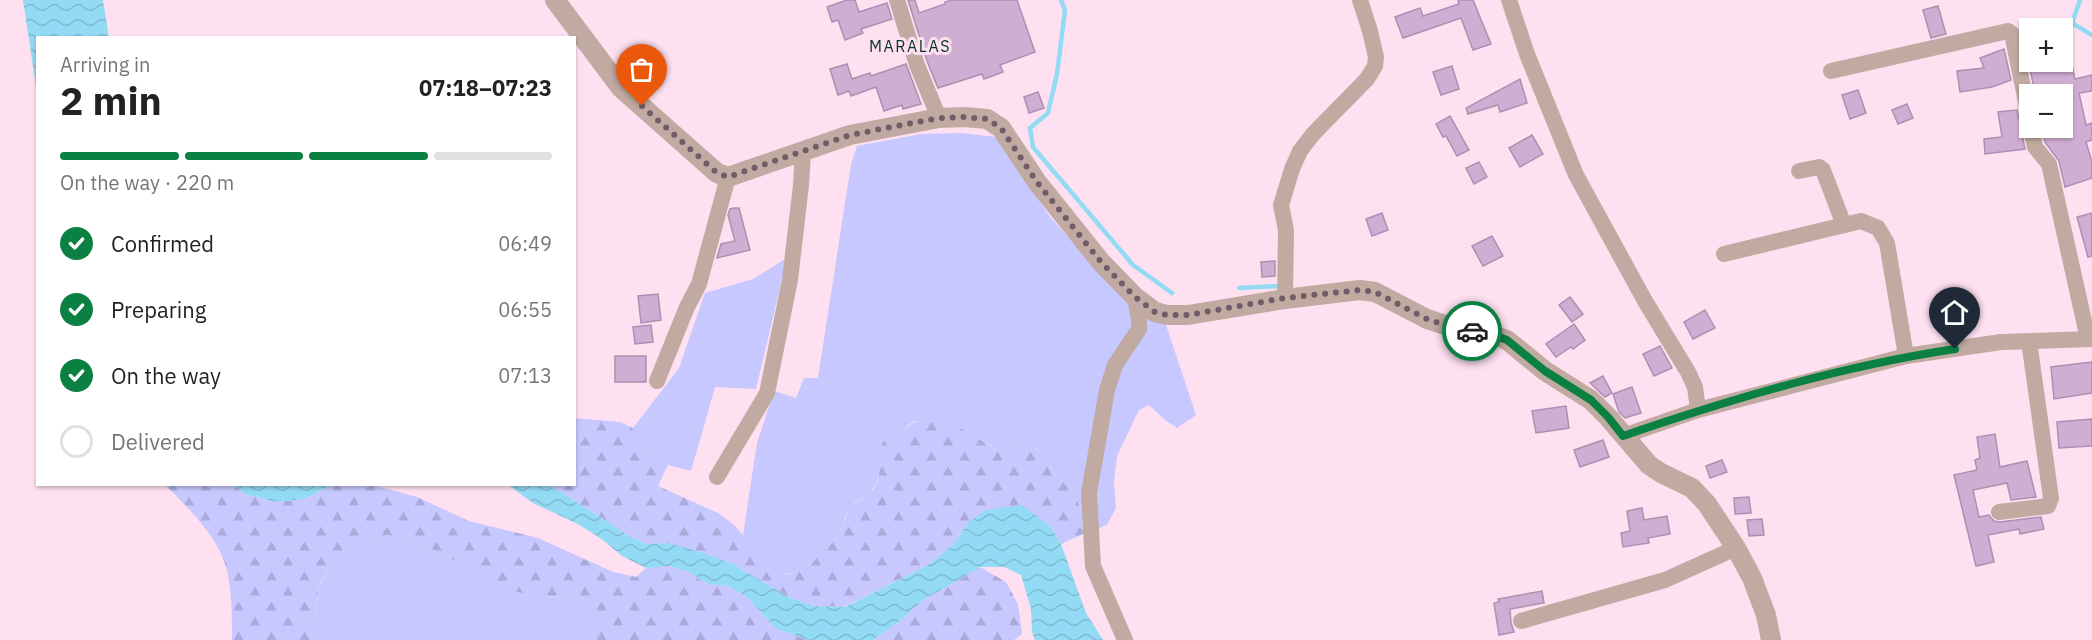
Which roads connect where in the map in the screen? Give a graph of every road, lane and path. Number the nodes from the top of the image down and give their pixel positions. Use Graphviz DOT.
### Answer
graph roads {
  1 [pos="555,0"];
  2 [pos="897,0"];
  3 [pos="1360,0"];
  4 [pos="1509,0"];
  5 [pos="1831,71"];
  6 [pos="2022,84"];
  7 [pos="939,118"];
  8 [pos="2033,138"];
  9 [pos="802,151"];
  10 [pos="1799,171"];
  11 [pos="728,177"];
  12 [pos="1844,225"];
  13 [pos="1724,254"];
  14 [pos="1135,297"];
  15 [pos="1285,298"];
  16 [pos="2090,339"];
  17 [pos="2029,341"];
  18 [pos="1906,356"];
  19 [pos="657,381"];
  20 [pos="1698,410"];
  21 [pos="1623,436"];
  22 [pos="717,477"];
  23 [pos="1999,512"];
  24 [pos="1736,548"];
  25 [pos="1521,621"];
  26 [pos="1125,640"];
  27 [pos="1771,640"];
  1 -- 11 [label="street"];
  2 -- 7 [label="street"];
  3 -- 15 [label="street"];
  4 -- 20 [label="street"];
  5 -- 6 [label="street"];
  7 -- 9 [label="street"];
  7 -- 14 [label="street"];
  8 -- 16 [label="street"];
  9 -- 11 [label="street"];
  9 -- 22 [label="street"];
  10 -- 12 [label="street"];
  11 -- 19 [label="street"];
  12 -- 13 [label="street"];
  12 -- 18 [label="street"];
  14 -- 15 [label="street"];
  14 -- 26 [label="street"];
  15 -- 21 [label="street"];
  16 -- 17 [label="street"];
  17 -- 18 [label="street"];
  17 -- 23 [label="street"];
  18 -- 20 [label="street"];
  20 -- 21 [label="street"];
  21 -- 24 [label="street"];
  24 -- 25 [label="street"];
  24 -- 27 [label="street"];
}
